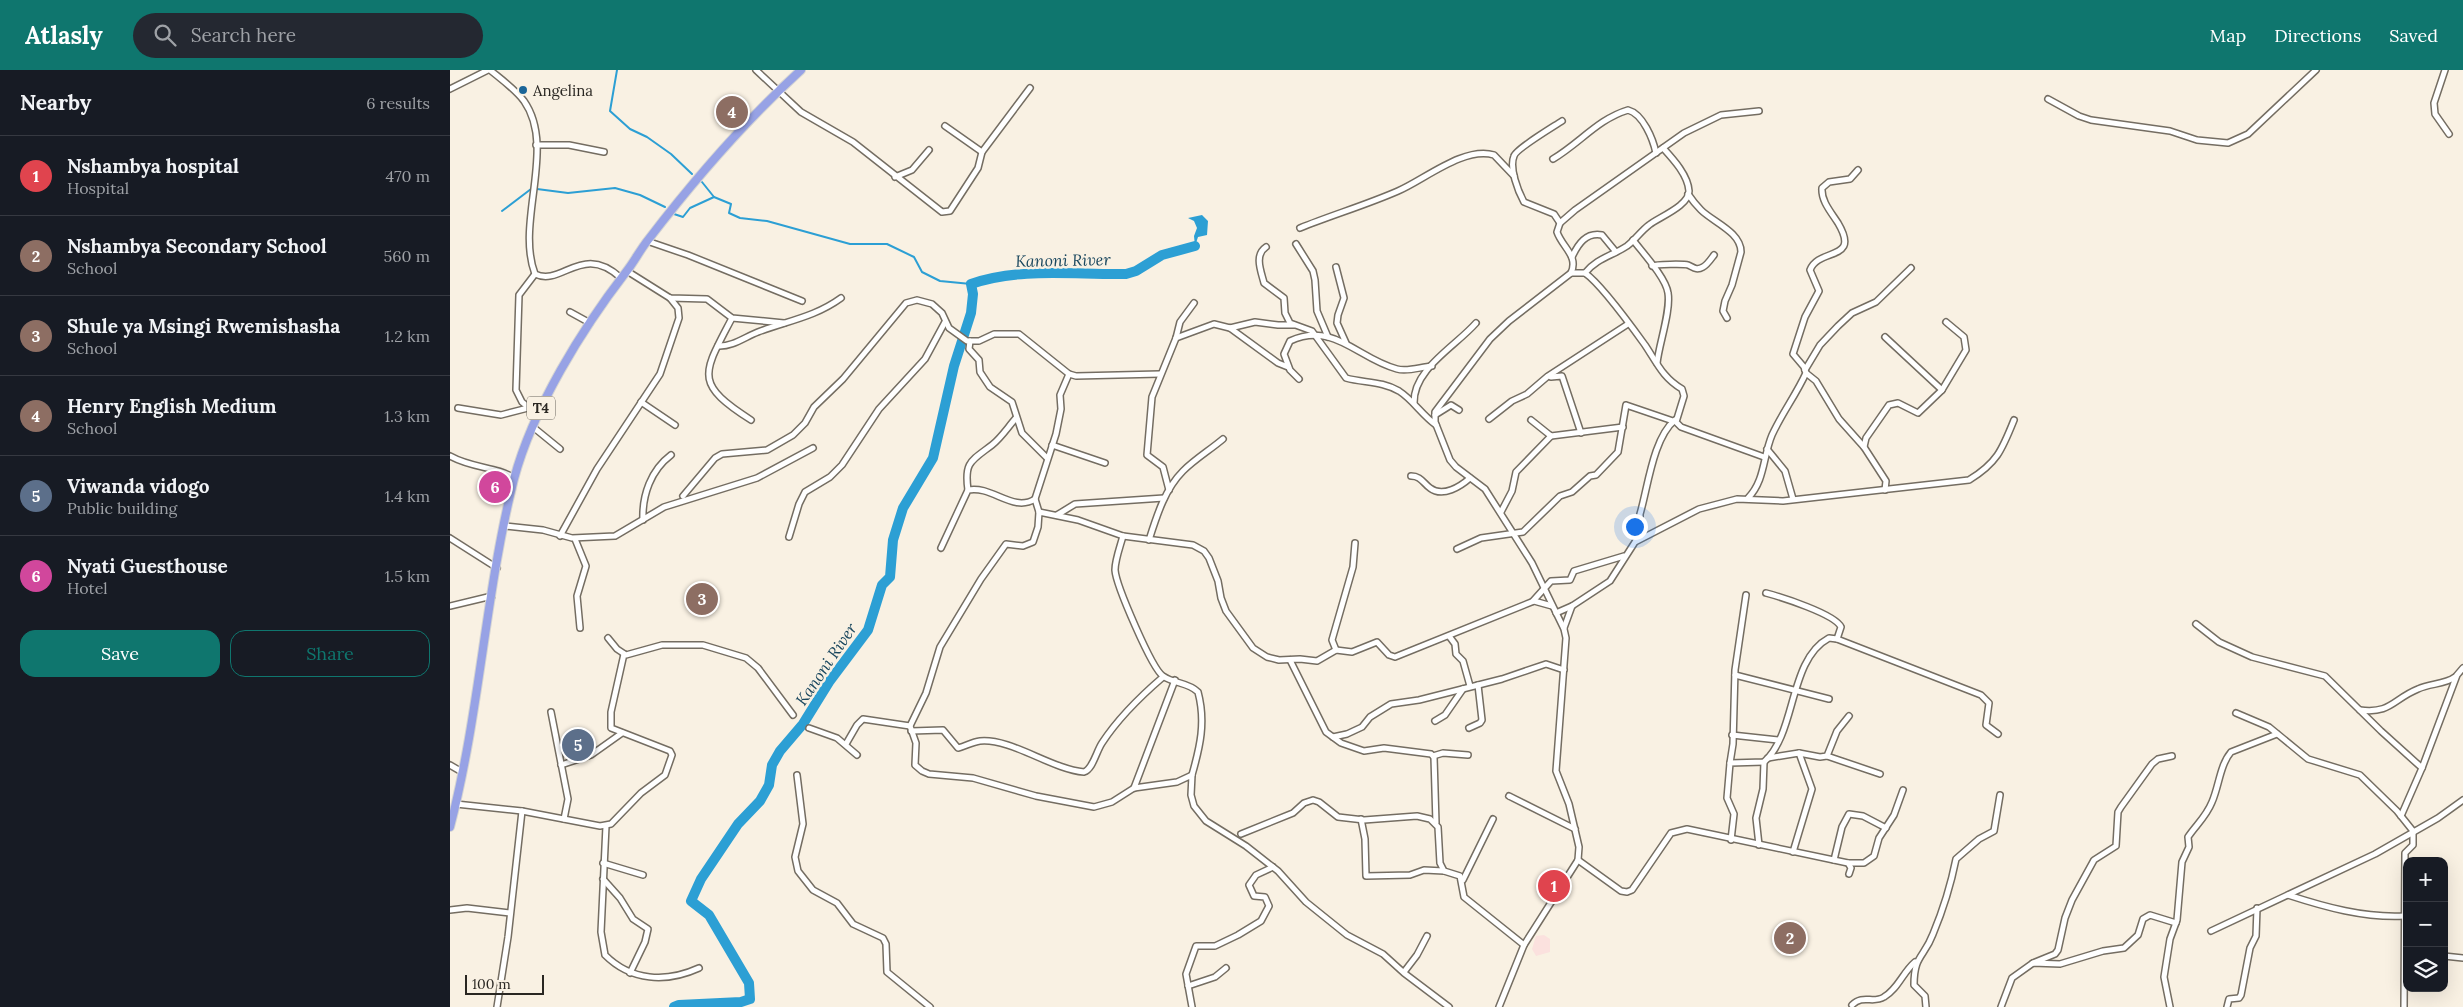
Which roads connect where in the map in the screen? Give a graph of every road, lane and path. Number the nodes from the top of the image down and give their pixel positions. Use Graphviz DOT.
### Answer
graph roads {
  1 [pos="489,70"];
  2 [pos="756,70"];
  3 [pos="801,70"];
  4 [pos="2316,70"];
  5 [pos="2445,70"];
  6 [pos="1030,88"];
  7 [pos="450,89"];
  8 [pos="778,91"];
  9 [pos="2048,99"];
  10 [pos="1759,111"];
  11 [pos="1562,121"];
  12 [pos="945,126"];
  13 [pos="2449,134"];
  14 [pos="536,145"];
  15 [pos="1663,148"];
  16 [pos="929,150"];
  17 [pos="604,152"];
  18 [pos="982,152"];
  19 [pos="1656,153"];
  20 [pos="1553,159"];
  21 [pos="1858,170"];
  22 [pos="1514,176"];
  23 [pos="895,177"];
  24 [pos="1688,194"];
  25 [pos="1560,223"];
  26 [pos="1300,228"];
  27 [pos="1633,240"];
  28 [pos="647,241"];
  29 [pos="1296,244"];
  30 [pos="1266,247"];
  31 [pos="1616,252"];
  32 [pos="1714,255"];
  33 [pos="1572,257"];
  34 [pos="1652,266"];
  35 [pos="1336,267"];
  36 [pos="1911,268"];
  37 [pos="1571,273"];
  38 [pos="1585,273"];
  39 [pos="535,274"];
  40 [pos="624,275"];
  41 [pos="670,298"];
  42 [pos="841,298"];
  43 [pos="802,301"];
  44 [pos="1194,303"];
  45 [pos="570,312"];
  46 [pos="732,318"];
  47 [pos="1727,318"];
  48 [pos="945,322"];
  49 [pos="1476,322"];
  50 [pos="1946,322"];
  51 [pos="590,323"];
  52 [pos="784,323"];
  53 [pos="1294,324"];
  54 [pos="1628,324"];
  55 [pos="1230,328"];
  56 [pos="1316,336"];
  57 [pos="1885,337"];
  58 [pos="1176,338"];
  59 [pos="1328,338"];
  60 [pos="970,342"];
  61 [pos="1346,343"];
  62 [pos="718,346"];
  63 [pos="1656,363"];
  64 [pos="1432,366"];
  65 [pos="1288,367"];
  66 [pos="1806,372"];
  67 [pos="1069,374"];
  68 [pos="1160,374"];
  69 [pos="1299,379"];
  70 [pos="1545,379"];
  71 [pos="1942,390"];
  72 [pos="641,402"];
  73 [pos="1414,404"];
  74 [pos="458,408"];
  75 [pos="528,408"];
  76 [pos="1459,410"];
  77 [pos="538,415"];
  78 [pos="1434,415"];
  79 [pos="1016,418"];
  80 [pos="1489,419"];
  81 [pos="751,420"];
  82 [pos="1531,420"];
  83 [pos="1675,420"];
  84 [pos="2014,420"];
  85 [pos="674,425"];
  86 [pos="1437,425"];
  87 [pos="533,427"];
  88 [pos="1623,427"];
  89 [pos="1582,432"];
  90 [pos="1551,436"];
  91 [pos="1223,439"];
  92 [pos="1052,445"];
  93 [pos="1864,447"];
  94 [pos="813,448"];
  95 [pos="560,449"];
  96 [pos="1767,449"];
  97 [pos="671,455"];
  98 [pos="450,456"];
  99 [pos="1764,457"];
  100 [pos="1047,458"];
  101 [pos="1105,464"];
  102 [pos="1411,476"];
  103 [pos="514,478"];
  104 [pos="1470,478"];
  105 [pos="1886,481"];
  106 [pos="1900,488"];
  107 [pos="968,490"];
  108 [pos="1169,490"];
  109 [pos="1885,490"];
  110 [pos="683,496"];
  111 [pos="1164,498"];
  112 [pos="1748,498"];
  113 [pos="1035,499"];
  114 [pos="1793,499"];
  115 [pos="1039,512"];
  116 [pos="1501,512"];
  117 [pos="1057,515"];
  118 [pos="643,520"];
  119 [pos="505,526"];
  120 [pos="1514,533"];
  121 [pos="1644,535"];
  122 [pos="560,536"];
  123 [pos="789,536"];
  124 [pos="1123,536"];
  125 [pos="450,538"];
  126 [pos="575,539"];
  127 [pos="1149,540"];
  128 [pos="1355,543"];
  129 [pos="942,548"];
  130 [pos="1457,549"];
  131 [pos="1624,556"];
  132 [pos="497,568"];
  133 [pos="1545,589"];
  134 [pos="1766,593"];
  135 [pos="492,595"];
  136 [pos="1746,595"];
  137 [pos="1530,603"];
  138 [pos="450,606"];
  139 [pos="1552,606"];
  140 [pos="1572,606"];
  141 [pos="1556,613"];
  142 [pos="2196,624"];
  143 [pos="580,628"];
  144 [pos="1564,629"];
  145 [pos="1449,636"];
  146 [pos="608,638"];
  147 [pos="1837,639"];
  148 [pos="1336,650"];
  149 [pos="624,654"];
  150 [pos="1290,660"];
  151 [pos="2463,668"];
  152 [pos="1564,670"];
  153 [pos="1735,675"];
  154 [pos="2457,676"];
  155 [pos="1163,677"];
  156 [pos="1175,680"];
  157 [pos="1478,685"];
  158 [pos="1470,686"];
  159 [pos="1464,689"];
  160 [pos="1796,691"];
  161 [pos="1829,699"];
  162 [pos="2359,710"];
  163 [pos="551,712"];
  164 [pos="2236,713"];
  165 [pos="793,715"];
  166 [pos="1849,716"];
  167 [pos="1435,721"];
  168 [pos="809,728"];
  169 [pos="911,728"];
  170 [pos="1469,728"];
  171 [pos="622,733"];
  172 [pos="1998,734"];
  173 [pos="2277,734"];
  174 [pos="1732,735"];
  175 [pos="1333,737"];
  176 [pos="1778,740"];
  177 [pos="846,744"];
  178 [pos="1799,753"];
  179 [pos="857,755"];
  180 [pos="1468,755"];
  181 [pos="1432,756"];
  182 [pos="1826,756"];
  183 [pos="2172,756"];
  184 [pos="1766,760"];
  185 [pos="1730,763"];
  186 [pos="450,765"];
  187 [pos="561,765"];
  188 [pos="2422,768"];
  189 [pos="462,772"];
  190 [pos="1880,774"];
  191 [pos="797,775"];
  192 [pos="1192,775"];
  193 [pos="1134,788"];
  194 [pos="1903,790"];
  195 [pos="2000,795"];
  196 [pos="1509,796"];
  197 [pos="2463,800"];
  198 [pos="456,804"];
  199 [pos="522,811"];
  200 [pos="2401,816"];
  201 [pos="564,819"];
  202 [pos="1361,819"];
  203 [pos="1493,819"];
  204 [pos="1436,823"];
  205 [pos="450,826"];
  206 [pos="606,826"];
  207 [pos="1886,828"];
  208 [pos="1575,829"];
  209 [pos="2413,832"];
  210 [pos="1241,834"];
  211 [pos="1731,840"];
  212 [pos="1759,845"];
  213 [pos="1793,852"];
  214 [pos="1578,860"];
  215 [pos="1834,860"];
  216 [pos="603,863"];
  217 [pos="1848,863"];
  218 [pos="1273,867"];
  219 [pos="1444,871"];
  220 [pos="1849,874"];
  221 [pos="644,875"];
  222 [pos="603,879"];
  223 [pos="1463,880"];
  224 [pos="2288,895"];
  225 [pos="2404,902"];
  226 [pos="2257,908"];
  227 [pos="450,910"];
  228 [pos="510,913"];
  229 [pos="2403,916"];
  230 [pos="2176,923"];
  231 [pos="2211,932"];
  232 [pos="1426,936"];
  233 [pos="1524,945"];
  234 [pos="2448,956"];
  235 [pos="2463,958"];
  236 [pos="1917,960"];
  237 [pos="2033,962"];
  238 [pos="699,968"];
  239 [pos="1226,968"];
  240 [pos="1404,972"];
  241 [pos="630,973"];
  242 [pos="1188,986"];
  243 [pos="2404,992"];
  244 [pos="1852,1005"];
  245 [pos="497,1007"];
  246 [pos="930,1007"];
  247 [pos="1192,1007"];
  248 [pos="1449,1007"];
  249 [pos="1499,1007"];
  250 [pos="1926,1007"];
  251 [pos="2001,1007"];
  252 [pos="2170,1007"];
  253 [pos="2227,1007"];
  254 [pos="2404,1007"];
  1 -- 7 [label="street"];
  1 -- 14 [label="street"];
  2 -- 8 [label="street"];
  3 -- 8 [label="highway, T4"];
  4 -- 9 [label="street"];
  5 -- 13 [label="street"];
  6 -- 18 [label="street"];
  8 -- 23 [label="street"];
  8 -- 28 [label="highway, T4"];
  10 -- 15 [label="street"];
  11 -- 22 [label="street"];
  12 -- 18 [label="street"];
  14 -- 17 [label="street"];
  14 -- 39 [label="street"];
  15 -- 19 [label="street"];
  15 -- 24 [label="street"];
  16 -- 23 [label="street"];
  18 -- 23 [label="street"];
  19 -- 20 [label="street"];
  19 -- 25 [label="street"];
  21 -- 66 [label="street"];
  22 -- 25 [label="street"];
  22 -- 26 [label="street"];
  24 -- 27 [label="street"];
  24 -- 47 [label="street"];
  25 -- 33 [label="street"];
  27 -- 31 [label="street"];
  27 -- 34 [label="street"];
  28 -- 40 [label="highway, T4"];
  28 -- 43 [label="street"];
  29 -- 59 [label="street"];
  30 -- 53 [label="street"];
  31 -- 33 [label="street"];
  31 -- 38 [label="street"];
  32 -- 34 [label="street"];
  33 -- 37 [label="street"];
  34 -- 63 [label="street"];
  35 -- 61 [label="street"];
  36 -- 66 [label="street"];
  37 -- 38 [label="street"];
  37 -- 78 [label="street"];
  38 -- 54 [label="street"];
  39 -- 40 [label="street"];
  39 -- 75 [label="street"];
  40 -- 41 [label="street"];
  40 -- 51 [label="highway, T4"];
  41 -- 46 [label="street"];
  41 -- 72 [label="street"];
  42 -- 52 [label="street"];
  44 -- 58 [label="street"];
  45 -- 51 [label="street"];
  46 -- 52 [label="street"];
  46 -- 62 [label="street"];
  48 -- 60 [label="street"];
  48 -- 110 [label="street"];
  48 -- 123 [label="street"];
  49 -- 64 [label="street"];
  50 -- 71 [label="street"];
  51 -- 77 [label="highway, T4"];
  52 -- 62 [label="street"];
  53 -- 55 [label="street"];
  53 -- 56 [label="street"];
  54 -- 63 [label="street"];
  54 -- 70 [label="street"];
  55 -- 58 [label="street"];
  55 -- 65 [label="street"];
  56 -- 59 [label="street"];
  56 -- 65 [label="street"];
  56 -- 73 [label="street"];
  57 -- 71 [label="street"];
  58 -- 68 [label="street"];
  59 -- 61 [label="street"];
  60 -- 67 [label="street"];
  60 -- 79 [label="street"];
  61 -- 64 [label="street"];
  62 -- 81 [label="street"];
  63 -- 83 [label="street"];
  64 -- 73 [label="street"];
  65 -- 69 [label="street"];
  66 -- 93 [label="street"];
  66 -- 96 [label="street"];
  67 -- 68 [label="street"];
  67 -- 92 [label="street"];
  68 -- 108 [label="street"];
  70 -- 80 [label="street"];
  70 -- 89 [label="street"];
  71 -- 93 [label="street"];
  72 -- 85 [label="street"];
  72 -- 122 [label="street"];
  73 -- 86 [label="street"];
  74 -- 75 [label="street"];
  75 -- 77 [label="street"];
  76 -- 78 [label="street"];
  77 -- 87 [label="highway, T4"];
  78 -- 86 [label="street"];
  79 -- 100 [label="street"];
  79 -- 107 [label="street"];
  82 -- 90 [label="street"];
  83 -- 88 [label="street"];
  83 -- 99 [label="street"];
  83 -- 121 [label="street"];
  84 -- 106 [label="street"];
  86 -- 104 [label="street"];
  87 -- 95 [label="street"];
  87 -- 103 [label="highway, T4"];
  88 -- 89 [label="street"];
  88 -- 120 [label="street"];
  89 -- 90 [label="street"];
  90 -- 116 [label="street"];
  91 -- 108 [label="street"];
  92 -- 100 [label="street"];
  92 -- 101 [label="street"];
  93 -- 105 [label="street"];
  94 -- 118 [label="street"];
  96 -- 99 [label="street"];
  96 -- 114 [label="street"];
  97 -- 118 [label="street"];
  98 -- 103 [label="street"];
  99 -- 112 [label="street"];
  100 -- 113 [label="street"];
  102 -- 104 [label="street"];
  103 -- 119 [label="highway, T4"];
  104 -- 116 [label="street"];
  105 -- 106 [label="street"];
  105 -- 109 [label="street"];
  106 -- 109 [label="street"];
  107 -- 113 [label="street"];
  107 -- 129 [label="street"];
  108 -- 111 [label="street"];
  109 -- 114 [label="street"];
  111 -- 117 [label="street"];
  111 -- 127 [label="street"];
  112 -- 114 [label="street"];
  112 -- 121 [label="street"];
  113 -- 115 [label="street"];
  115 -- 117 [label="street"];
  115 -- 169 [label="street"];
  116 -- 120 [label="street"];
  117 -- 124 [label="street"];
  118 -- 126 [label="street"];
  119 -- 122 [label="street"];
  119 -- 132 [label="highway, T4"];
  120 -- 130 [label="street"];
  120 -- 133 [label="street"];
  121 -- 131 [label="street"];
  122 -- 126 [label="street"];
  124 -- 127 [label="street"];
  124 -- 155 [label="street"];
  125 -- 132 [label="street"];
  126 -- 143 [label="street"];
  127 -- 150 [label="street"];
  128 -- 148 [label="street"];
  131 -- 133 [label="street"];
  131 -- 140 [label="street"];
  132 -- 135 [label="highway, T4"];
  133 -- 137 [label="street"];
  133 -- 139 [label="street"];
  134 -- 147 [label="street"];
  135 -- 138 [label="street"];
  135 -- 189 [label="highway, T4"];
  136 -- 153 [label="street"];
  137 -- 139 [label="street"];
  137 -- 145 [label="street"];
  139 -- 141 [label="street"];
  140 -- 141 [label="street"];
  140 -- 144 [label="street"];
  141 -- 144 [label="street"];
  142 -- 162 [label="street"];
  144 -- 152 [label="street"];
  145 -- 148 [label="street"];
  145 -- 158 [label="street"];
  146 -- 149 [label="street"];
  147 -- 160 [label="street"];
  147 -- 172 [label="street"];
  148 -- 150 [label="street"];
  149 -- 165 [label="street"];
  149 -- 171 [label="street"];
  150 -- 175 [label="street"];
  151 -- 154 [label="street"];
  152 -- 157 [label="street"];
  152 -- 208 [label="street"];
  153 -- 160 [label="street"];
  153 -- 174 [label="street"];
  154 -- 162 [label="street"];
  154 -- 188 [label="street"];
  155 -- 156 [label="street"];
  155 -- 169 [label="street"];
  156 -- 192 [label="street"];
  156 -- 193 [label="street"];
  157 -- 158 [label="street"];
  157 -- 170 [label="street"];
  158 -- 159 [label="street"];
  159 -- 167 [label="street"];
  159 -- 175 [label="street"];
  160 -- 161 [label="street"];
  160 -- 176 [label="street"];
  162 -- 188 [label="street"];
  163 -- 187 [label="street"];
  164 -- 173 [label="street"];
  166 -- 182 [label="street"];
  168 -- 177 [label="street"];
  169 -- 177 [label="street"];
  169 -- 193 [label="street"];
  171 -- 187 [label="street"];
  171 -- 206 [label="street"];
  173 -- 200 [label="street"];
  173 -- 230 [label="street"];
  174 -- 176 [label="street"];
  174 -- 185 [label="street"];
  175 -- 181 [label="street"];
  176 -- 184 [label="street"];
  177 -- 179 [label="street"];
  178 -- 182 [label="street"];
  178 -- 184 [label="street"];
  178 -- 213 [label="street"];
  180 -- 181 [label="street"];
  181 -- 204 [label="street"];
  182 -- 190 [label="street"];
  183 -- 237 [label="street"];
  184 -- 185 [label="street"];
  184 -- 212 [label="street"];
  185 -- 211 [label="street"];
  186 -- 189 [label="street"];
  187 -- 201 [label="street"];
  188 -- 200 [label="street"];
  189 -- 198 [label="highway, T4"];
  191 -- 246 [label="street"];
  192 -- 193 [label="street"];
  192 -- 218 [label="street"];
  194 -- 207 [label="street"];
  195 -- 236 [label="street"];
  196 -- 208 [label="street"];
  197 -- 209 [label="street"];
  198 -- 199 [label="street"];
  198 -- 205 [label="highway, T4"];
  199 -- 201 [label="street"];
  199 -- 228 [label="street"];
  200 -- 209 [label="street"];
  201 -- 206 [label="street"];
  202 -- 204 [label="street"];
  202 -- 210 [label="street"];
  202 -- 219 [label="street"];
  203 -- 223 [label="street"];
  204 -- 219 [label="street"];
  206 -- 216 [label="street"];
  207 -- 215 [label="street"];
  207 -- 217 [label="street"];
  208 -- 214 [label="street"];
  209 -- 224 [label="street"];
  209 -- 225 [label="street"];
  211 -- 212 [label="street"];
  211 -- 214 [label="street"];
  212 -- 213 [label="street"];
  213 -- 215 [label="street"];
  214 -- 233 [label="street"];
  215 -- 217 [label="street"];
  216 -- 221 [label="street"];
  216 -- 222 [label="street"];
  217 -- 220 [label="street"];
  218 -- 240 [label="street"];
  218 -- 242 [label="street"];
  219 -- 223 [label="street"];
  222 -- 241 [label="street"];
  222 -- 241 [label="street"];
  223 -- 233 [label="street"];
  224 -- 226 [label="street"];
  224 -- 229 [label="street"];
  226 -- 231 [label="street"];
  226 -- 253 [label="street"];
  227 -- 228 [label="street"];
  228 -- 245 [label="street"];
  230 -- 237 [label="street"];
  230 -- 252 [label="street"];
  232 -- 240 [label="street"];
  233 -- 249 [label="street"];
  234 -- 235 [label="street"];
  236 -- 244 [label="street"];
  236 -- 250 [label="street"];
  237 -- 251 [label="street"];
  238 -- 241 [label="street"];
  239 -- 242 [label="street"];
  240 -- 248 [label="street"];
  242 -- 247 [label="street"];
  243 -- 254 [label="street"];
}
